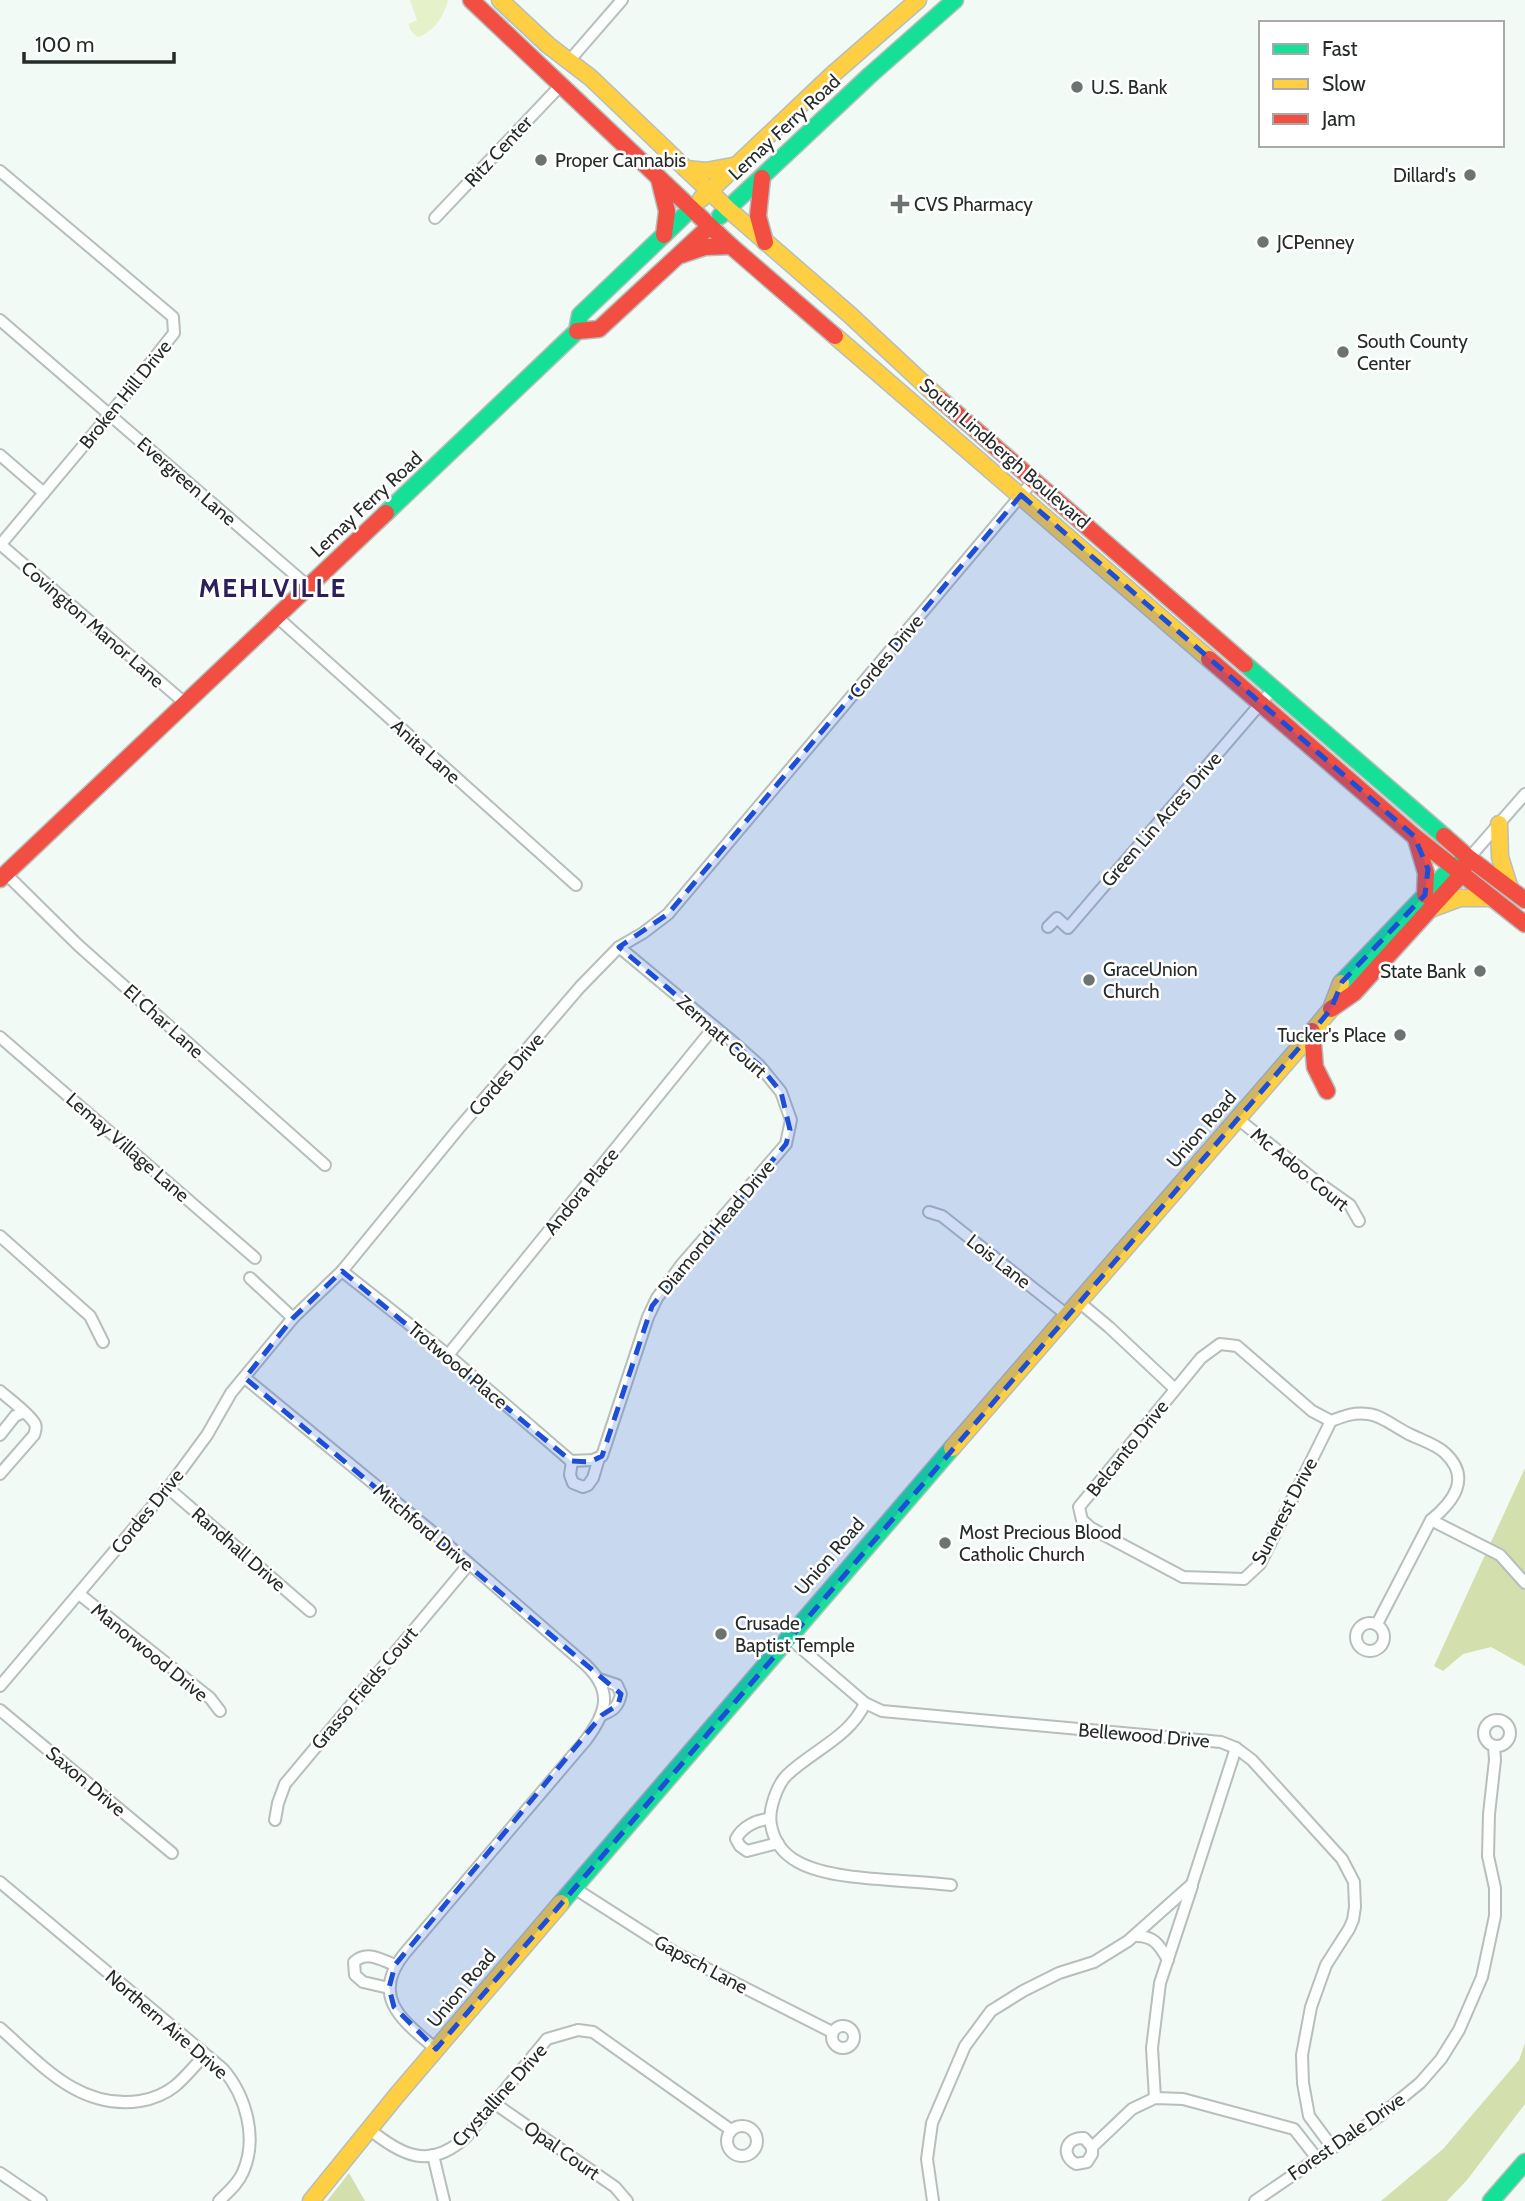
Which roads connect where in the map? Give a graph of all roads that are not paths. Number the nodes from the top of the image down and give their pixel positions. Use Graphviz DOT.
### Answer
graph roads {
  1 [pos="471,0"];
  2 [pos="500,0"];
  3 [pos="622,0"];
  4 [pos="918,0"];
  5 [pos="955,0"];
  6 [pos="569,61"];
  7 [pos="561,85"];
  8 [pos="738,164"];
  9 [pos="686,169"];
  10 [pos="0,171"];
  11 [pos="762,178"];
  12 [pos="659,179"];
  13 [pos="709,191"];
  14 [pos="691,209"];
  15 [pos="728,209"];
  16 [pos="435,218"];
  17 [pos="710,226"];
  18 [pos="664,235"];
  19 [pos="765,242"];
  20 [pos="731,246"];
  21 [pos="681,255"];
  22 [pos="0,320"];
  23 [pos="577,331"];
  24 [pos="110,414"];
  25 [pos="0,455"];
  26 [pos="1033,481"];
  27 [pos="44,493"];
  28 [pos="1021,495"];
  29 [pos="0,544"];
  30 [pos="309,587"];
  31 [pos="277,617"];
  32 [pos="1273,689"];
  33 [pos="1261,702"];
  34 [pos="186,704"];
  35 [pos="1525,794"];
  36 [pos="1499,824"];
  37 [pos="1414,836"];
  38 [pos="1469,858"];
  39 [pos="1456,871"];
  40 [pos="3,876"];
  41 [pos="576,885"];
  42 [pos="1510,889"];
  43 [pos="1490,898"];
  44 [pos="1525,900"];
  45 [pos="1429,901"];
  46 [pos="1525,924"];
  47 [pos="1048,927"];
  48 [pos="619,947"];
  49 [pos="714,1027"];
  50 [pos="1312,1031"];
  51 [pos="0,1037"];
  52 [pos="1327,1091"];
  53 [pos="1238,1119"];
  54 [pos="786,1144"];
  55 [pos="326,1165"];
  56 [pos="929,1212"];
  57 [pos="1359,1221"];
  58 [pos="0,1236"];
  59 [pos="255,1258"];
  60 [pos="342,1271"];
  61 [pos="250,1278"];
  62 [pos="1079,1302"];
  63 [pos="1067,1315"];
  64 [pos="293,1318"];
  65 [pos="103,1342"];
  66 [pos="448,1355"];
  67 [pos="245,1378"];
  68 [pos="1175,1389"];
  69 [pos="0,1391"];
  70 [pos="24,1412"];
  71 [pos="1331,1421"];
  72 [pos="0,1435"];
  73 [pos="598,1458"];
  74 [pos="572,1461"];
  75 [pos="0,1474"];
  76 [pos="168,1488"];
  77 [pos="1079,1507"];
  78 [pos="1431,1520"];
  79 [pos="469,1563"];
  80 [pos="1525,1583"];
  81 [pos="79,1594"];
  82 [pos="310,1611"];
  83 [pos="1377,1624"];
  84 [pos="788,1637"];
  85 [pos="599,1679"];
  86 [pos="0,1686"];
  87 [pos="865,1703"];
  88 [pos="0,1710"];
  89 [pos="220,1711"];
  90 [pos="602,1715"];
  91 [pos="1494,1746"];
  92 [pos="1236,1748"];
  93 [pos="769,1819"];
  94 [pos="275,1821"];
  95 [pos="778,1843"];
  96 [pos="172,1853"];
  97 [pos="0,1882"];
  98 [pos="1192,1884"];
  99 [pos="951,1885"];
  100 [pos="574,1888"];
  101 [pos="1133,1936"];
  102 [pos="1168,1960"];
  103 [pos="396,1965"];
  104 [pos="388,1988"];
  105 [pos="0,2028"];
  106 [pos="832,2032"];
  107 [pos="436,2049"];
  108 [pos="205,2055"];
  109 [pos="1155,2098"];
  110 [pos="494,2103"];
  111 [pos="1307,2108"];
  112 [pos="1287,2127"];
  113 [pos="369,2129"];
  114 [pos="731,2130"];
  115 [pos="1092,2147"];
  116 [pos="1332,2147"];
  117 [pos="433,2155"];
  118 [pos="1316,2157"];
  119 [pos="1525,2162"];
  120 [pos="0,2174"];
  121 [pos="41,2201"];
  122 [pos="219,2201"];
  123 [pos="311,2201"];
  124 [pos="444,2201"];
  125 [pos="627,2201"];
  126 [pos="933,2201"];
  127 [pos="1255,2201"];
  128 [pos="1491,2201"];
  1 -- 7 [label="main road, South Lindbergh Boulevard"];
  2 -- 6 [label="main road, South Lindbergh Boulevard"];
  3 -- 6 [label="street"];
  4 -- 8 [label="main road, Lemay Ferry Road"];
  5 -- 11 [label="main road, Lemay Ferry Road"];
  6 -- 9 [label="main road, South Lindbergh Boulevard"];
  7 -- 12 [label="main road, South Lindbergh Boulevard"];
  7 -- 16 [label="street, Ritz Center"];
  8 -- 9 [label="main road"];
  8 -- 13 [label="main road, Lemay Ferry Road"];
  9 -- 13 [label="main road, South Lindbergh Boulevard"];
  10 -- 24 [label="street, Broken Hill Drive"];
  11 -- 15 [label="main road, Lemay Ferry Road"];
  11 -- 19 [label="main road"];
  12 -- 14 [label="main road, South Lindbergh Boulevard"];
  12 -- 18 [label="main road"];
  13 -- 14 [label="main road, Lemay Ferry Road"];
  13 -- 15 [label="main road, South Lindbergh Boulevard"];
  14 -- 17 [label="main road, South Lindbergh Boulevard"];
  14 -- 18 [label="main road, Lemay Ferry Road"];
  15 -- 17 [label="main road, Lemay Ferry Road"];
  15 -- 19 [label="main road, South Lindbergh Boulevard"];
  17 -- 20 [label="main road, South Lindbergh Boulevard"];
  17 -- 21 [label="main road, Lemay Ferry Road"];
  18 -- 23 [label="main road, Lemay Ferry Road"];
  19 -- 26 [label="main road, South Lindbergh Boulevard"];
  20 -- 21 [label="main road"];
  20 -- 28 [label="main road, South Lindbergh Boulevard"];
  21 -- 23 [label="main road, Lemay Ferry Road"];
  22 -- 24 [label="street, Evergreen Lane"];
  23 -- 30 [label="main road, Lemay Ferry Road"];
  24 -- 27 [label="street, Broken Hill Drive"];
  24 -- 30 [label="street, Evergreen Lane"];
  25 -- 27 [label="street"];
  26 -- 28 [label="street, Cordes Drive"];
  26 -- 32 [label="main road, South Lindbergh Boulevard"];
  27 -- 29 [label="street, Broken Hill Drive"];
  28 -- 33 [label="main road, South Lindbergh Boulevard"];
  28 -- 48 [label="street, Cordes Drive"];
  29 -- 34 [label="street, Covington Manor Lane"];
  30 -- 31 [label="main road, Lemay Ferry Road"];
  31 -- 34 [label="main road, Lemay Ferry Road"];
  31 -- 41 [label="street, Anita Lane"];
  32 -- 33 [label="street, Green Lin Acres Drive"];
  32 -- 38 [label="main road, South Lindbergh Boulevard"];
  33 -- 37 [label="main road, South Lindbergh Boulevard"];
  33 -- 47 [label="street, Green Lin Acres Drive"];
  34 -- 40 [label="main road, Lemay Ferry Road"];
  35 -- 36 [label="street, Union Road"];
  36 -- 38 [label="street, Union Road"];
  36 -- 42 [label="main road"];
  37 -- 39 [label="main road, South Lindbergh Boulevard"];
  37 -- 45 [label="main road"];
  38 -- 39 [label="main road, Union Road"];
  38 -- 42 [label="main road, South Lindbergh Boulevard"];
  39 -- 43 [label="main road, South Lindbergh Boulevard"];
  39 -- 45 [label="main road, Union Road"];
  40 -- 55 [label="street, El Char Lane"];
  42 -- 44 [label="main road, South Lindbergh Boulevard"];
  43 -- 45 [label="main road"];
  43 -- 46 [label="main road, South Lindbergh Boulevard"];
  45 -- 50 [label="main road, Union Road"];
  48 -- 49 [label="street, Zermatt Court"];
  48 -- 60 [label="street, Cordes Drive"];
  49 -- 54 [label="street, Zermatt Court"];
  49 -- 66 [label="street, Andora Place"];
  50 -- 52 [label="main road"];
  50 -- 53 [label="main road, Union Road"];
  51 -- 59 [label="street, Lemay Village Lane"];
  53 -- 57 [label="street, Mc Adoo Court"];
  53 -- 62 [label="main road, Union Road"];
  54 -- 73 [label="street, Diamond Head Drive"];
  56 -- 63 [label="street, Lois Lane"];
  58 -- 65 [label="street"];
  60 -- 64 [label="street, Cordes Drive"];
  60 -- 66 [label="street, Trotwood Place"];
  61 -- 64 [label="street"];
  62 -- 63 [label="main road, Union Road"];
  62 -- 68 [label="street"];
  63 -- 84 [label="main road, Union Road"];
  64 -- 67 [label="street, Cordes Drive"];
  66 -- 74 [label="street, Trotwood Place"];
  67 -- 76 [label="street, Cordes Drive"];
  67 -- 79 [label="street, Mitchford Drive"];
  68 -- 71 [label="street"];
  68 -- 77 [label="street, Belcanto Drive"];
  69 -- 70 [label="street"];
  70 -- 72 [label="street"];
  70 -- 75 [label="street"];
  71 -- 77 [label="street, Sunerest Drive"];
  71 -- 78 [label="street"];
  73 -- 74 [label="street"];
  73 -- 74 [label="street, Trotwood Place"];
  76 -- 81 [label="street, Cordes Drive"];
  76 -- 82 [label="street, Randhall Drive"];
  78 -- 80 [label="street"];
  78 -- 83 [label="street"];
  79 -- 85 [label="street, Mitchford Drive"];
  79 -- 94 [label="street, Grasso Fields Court"];
  81 -- 86 [label="street, Cordes Drive"];
  81 -- 89 [label="street, Manorwood Drive"];
  84 -- 87 [label="street, Bellewood Drive"];
  84 -- 100 [label="main road, Union Road"];
  85 -- 90 [label="street"];
  85 -- 90 [label="street, Mitchford Drive"];
  87 -- 92 [label="street, Bellewood Drive"];
  87 -- 93 [label="street"];
  88 -- 96 [label="street, Saxon Drive"];
  90 -- 103 [label="street, Mitchford Drive"];
  91 -- 116 [label="street, Forest Dale Drive"];
  92 -- 98 [label="street"];
  92 -- 111 [label="street, Bellewood Drive"];
  93 -- 95 [label="street"];
  93 -- 95 [label="street"];
  95 -- 99 [label="street"];
  97 -- 108 [label="street, Northern Aire Drive"];
  98 -- 101 [label="street"];
  98 -- 102 [label="street"];
  100 -- 106 [label="street, Gapsch Lane"];
  100 -- 107 [label="main road, Union Road"];
  101 -- 102 [label="street"];
  101 -- 126 [label="street"];
  102 -- 109 [label="street"];
  103 -- 104 [label="street, Mitchford Drive"];
  103 -- 104 [label="street"];
  104 -- 107 [label="street"];
  105 -- 108 [label="street"];
  107 -- 113 [label="main road, Union Road"];
  108 -- 122 [label="street, Northern Aire Drive"];
  109 -- 112 [label="street"];
  109 -- 115 [label="street"];
  110 -- 114 [label="street, Crystalline Drive"];
  110 -- 117 [label="street, Crystalline Drive"];
  110 -- 125 [label="street, Opal Court"];
  111 -- 112 [label="street"];
  111 -- 116 [label="street, Bellewood Drive"];
  112 -- 118 [label="street"];
  113 -- 117 [label="street, Crystalline Drive"];
  113 -- 123 [label="main road, Union Road"];
  116 -- 118 [label="street, Forest Dale Drive"];
  117 -- 124 [label="street"];
  118 -- 127 [label="street, Forest Dale Drive"];
  119 -- 128 [label="main road"];
  120 -- 121 [label="street"];
}
